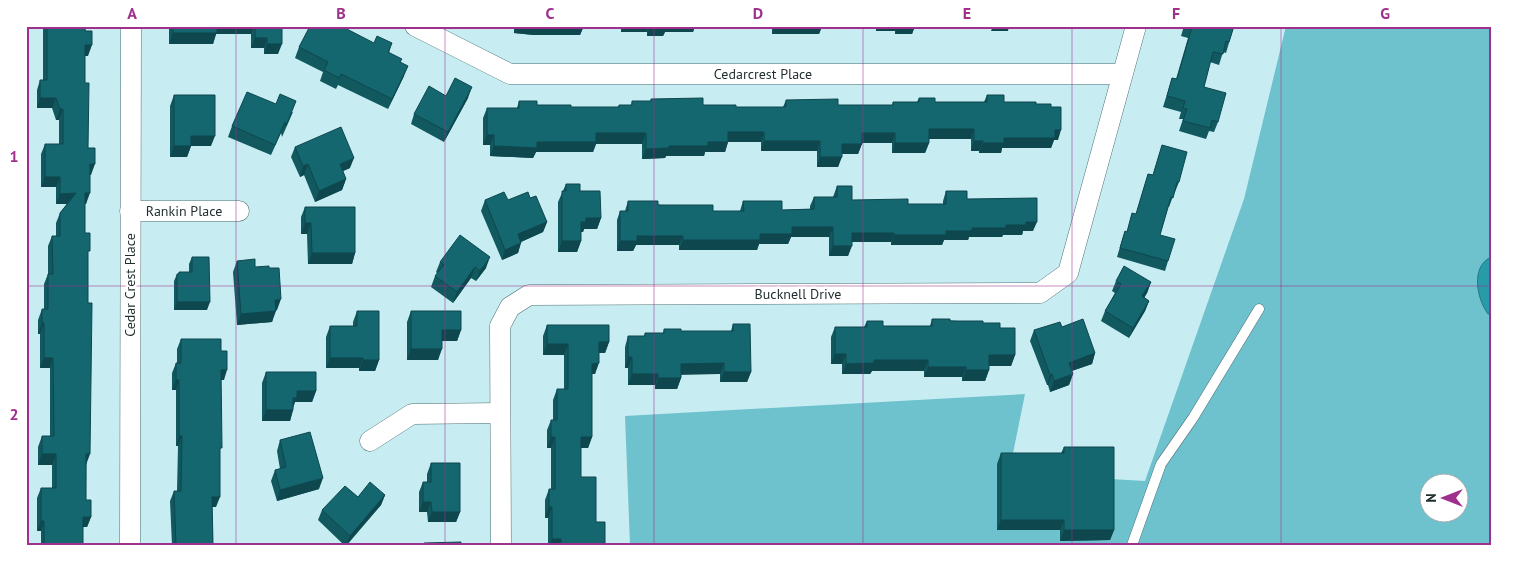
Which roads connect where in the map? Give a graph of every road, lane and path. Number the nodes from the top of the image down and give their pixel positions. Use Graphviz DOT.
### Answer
graph roads {
  1 [pos="131,26"];
  2 [pos="415,26"];
  3 [pos="1136,26"];
  4 [pos="1122,74"];
  5 [pos="130,211"];
  6 [pos="239,211"];
  7 [pos="1259,309"];
  8 [pos="500,413"];
  9 [pos="370,442"];
  10 [pos="130,545"];
  11 [pos="501,545"];
  12 [pos="1132,545"];
  1 -- 5 [label="street, Cedar Crest Place"];
  2 -- 4 [label="street, Cedarcrest Place"];
  3 -- 4 [label="street, Bucknell Drive"];
  4 -- 8 [label="street, Bucknell Drive"];
  5 -- 6 [label="street, Rankin Place"];
  5 -- 10 [label="street, Cedar Crest Place"];
  7 -- 12 [label="lane"];
  8 -- 9 [label="street"];
  8 -- 11 [label="street, Bucknell Drive"];
}
